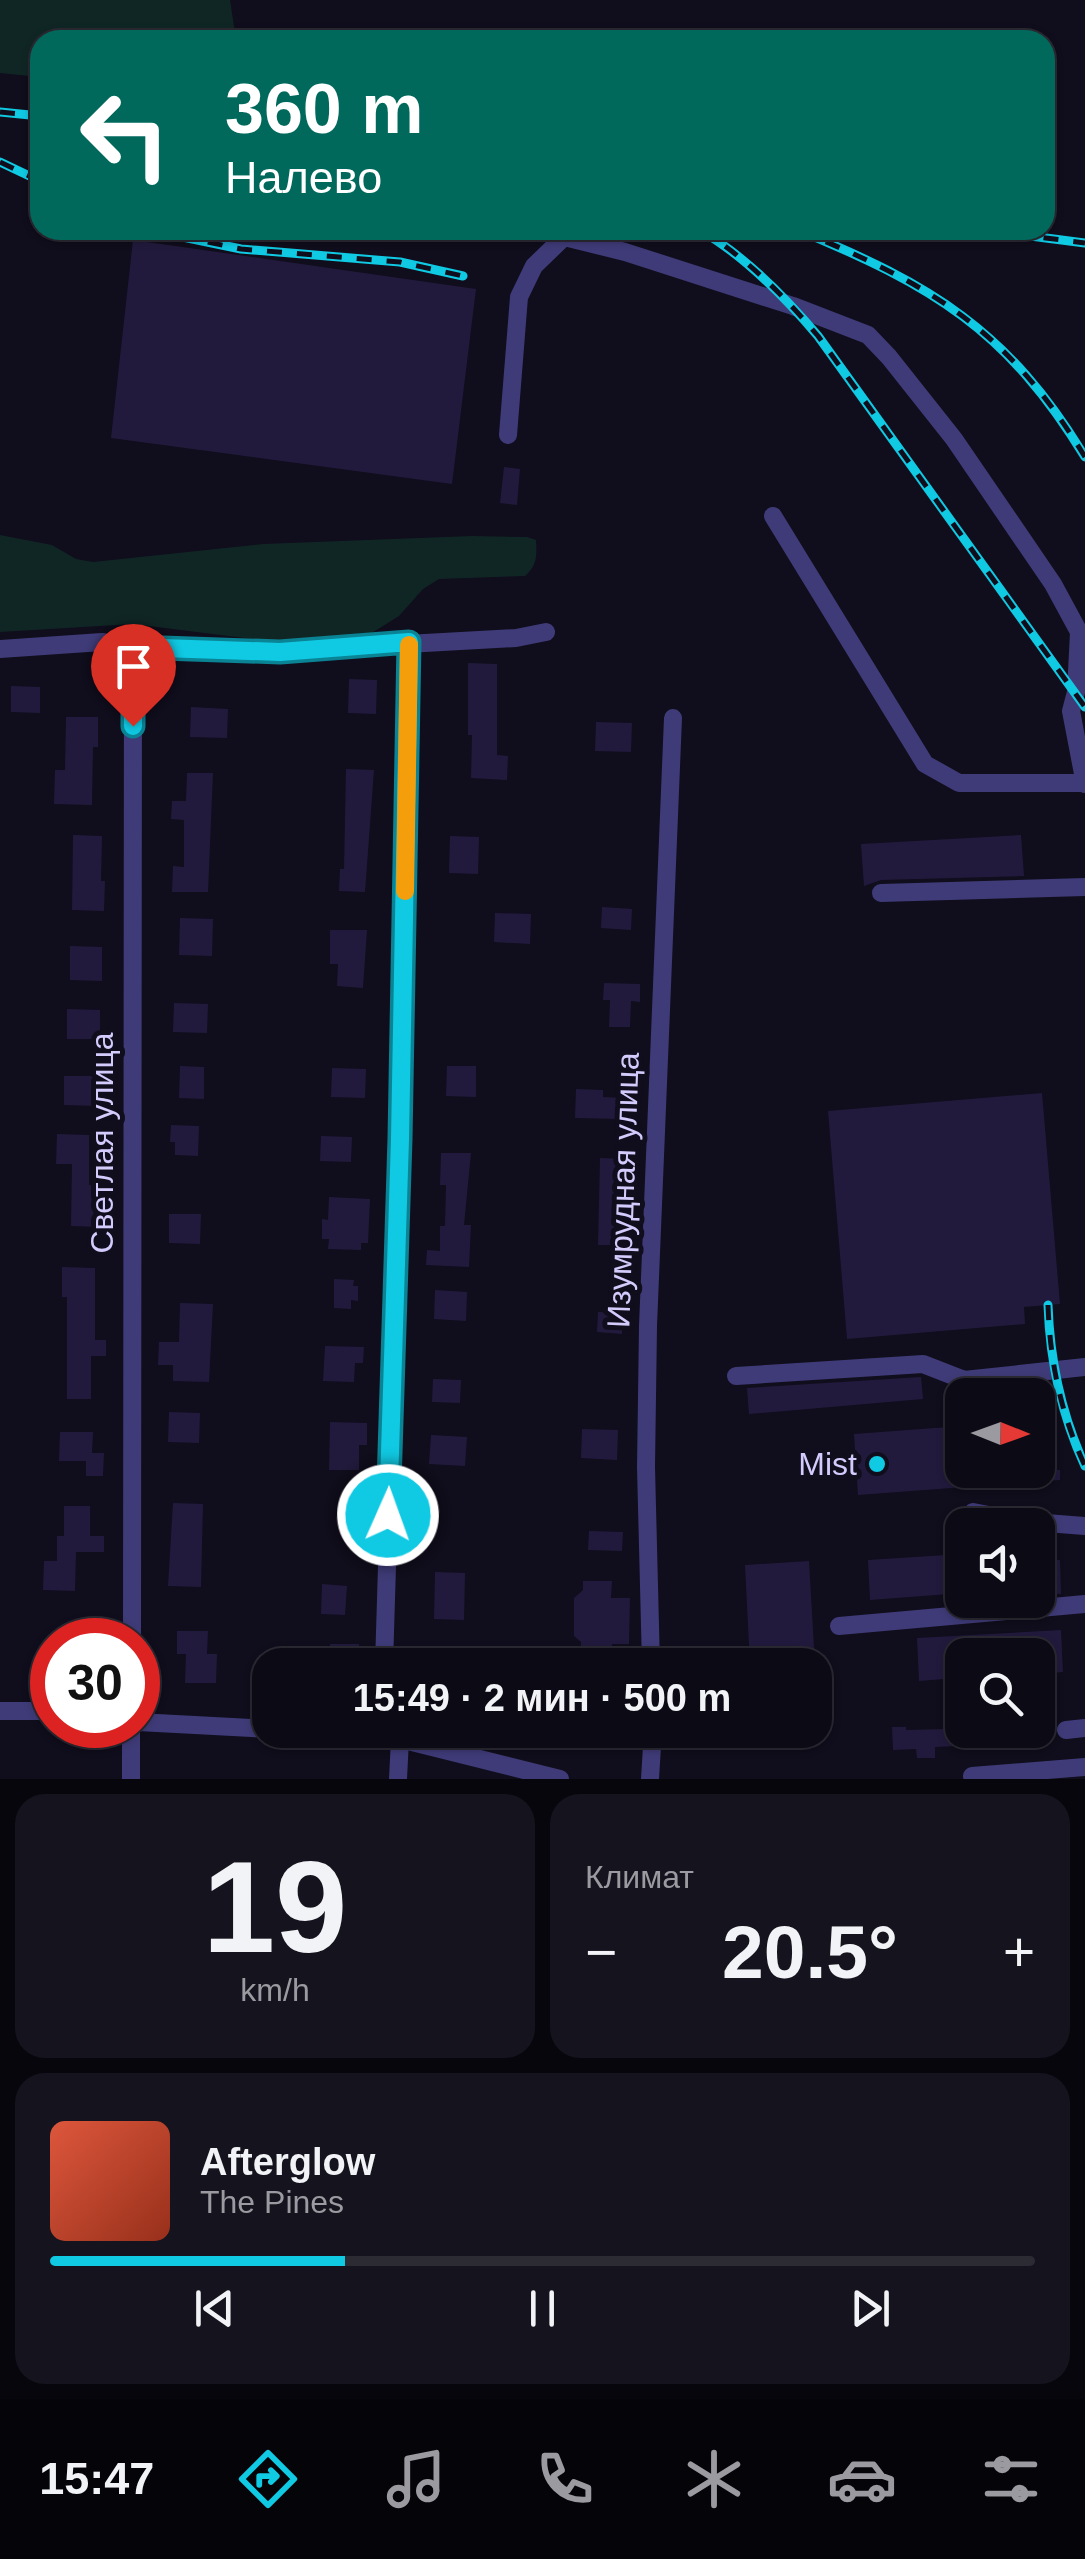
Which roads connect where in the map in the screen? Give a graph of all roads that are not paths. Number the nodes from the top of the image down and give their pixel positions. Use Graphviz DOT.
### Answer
graph roads {
  1 [pos="561,240"];
  2 [pos="576,240"];
  3 [pos="508,435"];
  4 [pos="773,516"];
  5 [pos="546,632"];
  6 [pos="409,642"];
  7 [pos="133,647"];
  8 [pos="0,649"];
  9 [pos="673,718"];
  10 [pos="1085,784"];
  11 [pos="1085,887"];
  12 [pos="881,892"];
  13 [pos="1085,1367"];
  14 [pos="736,1376"];
  15 [pos="1055,1524"];
  16 [pos="1085,1526"];
  17 [pos="1085,1604"];
  18 [pos="132,1618"];
  19 [pos="839,1626"];
  20 [pos="384,1648"];
  21 [pos="651,1648"];
  22 [pos="0,1711"];
  23 [pos="30,1711"];
  24 [pos="160,1725"];
  25 [pos="252,1728"];
  26 [pos="133,1748"];
  27 [pos="392,1748"];
  28 [pos="440,1748"];
  29 [pos="652,1748"];
  30 [pos="1085,1767"];
  31 [pos="972,1776"];
  32 [pos="131,1779"];
  33 [pos="398,1779"];
  34 [pos="560,1779"];
  35 [pos="650,1779"];
  1 -- 3 [label="street"];
  2 -- 10 [label="street"];
  4 -- 10 [label="street"];
  5 -- 6 [label="street"];
  6 -- 7 [label="street"];
  6 -- 20 [label="street"];
  7 -- 8 [label="street"];
  7 -- 18 [label="street, Светлая улица"];
  9 -- 21 [label="street, Изумрудная улица"];
  11 -- 12 [label="street"];
  13 -- 14 [label="street"];
  15 -- 16 [label="street"];
  17 -- 19 [label="street"];
  22 -- 23 [label="street"];
  24 -- 25 [label="street"];
  26 -- 32 [label="street"];
  27 -- 33 [label="street"];
  28 -- 34 [label="street"];
  29 -- 35 [label="street"];
  30 -- 31 [label="street"];
}
